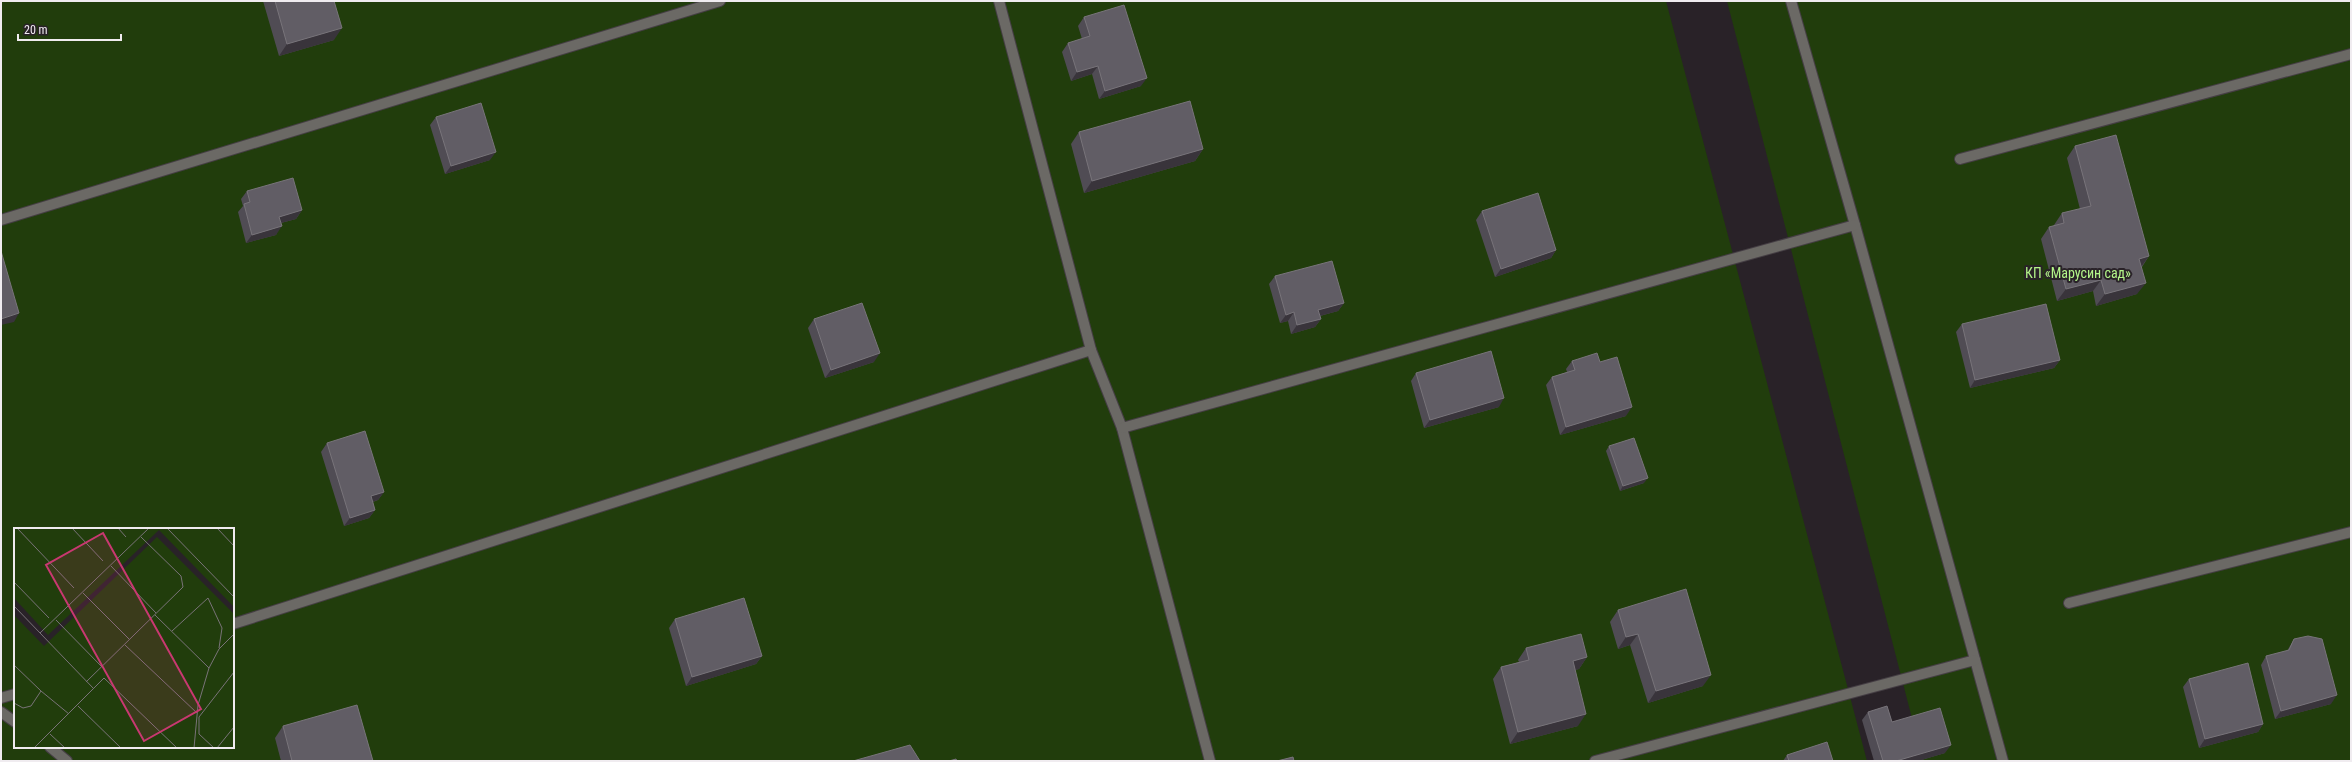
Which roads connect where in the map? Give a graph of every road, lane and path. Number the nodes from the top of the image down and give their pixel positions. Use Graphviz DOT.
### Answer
graph roads {
  1 [pos="720,1"];
  2 [pos="999,1"];
  3 [pos="1791,1"];
  4 [pos="2351,54"];
  5 [pos="1960,159"];
  6 [pos="1,220"];
  7 [pos="1855,225"];
  8 [pos="1091,350"];
  9 [pos="1122,428"];
  10 [pos="2351,532"];
  11 [pos="2069,603"];
  12 [pos="234,624"];
  13 [pos="1975,660"];
  14 [pos="14,694"];
  15 [pos="1,698"];
  16 [pos="1,712"];
  17 [pos="14,721"];
  18 [pos="51,748"];
  19 [pos="68,761"];
  20 [pos="1210,761"];
  21 [pos="1595,761"];
  22 [pos="2003,761"];
  1 -- 6 [label="lane"];
  2 -- 8 [label="lane"];
  3 -- 7 [label="lane"];
  4 -- 5 [label="lane"];
  7 -- 9 [label="lane"];
  7 -- 13 [label="lane"];
  8 -- 9 [label="lane"];
  8 -- 12 [label="lane"];
  9 -- 20 [label="lane"];
  10 -- 11 [label="lane"];
  13 -- 21 [label="lane"];
  13 -- 22 [label="lane"];
  14 -- 15 [label="lane"];
  16 -- 17 [label="lane"];
  18 -- 19 [label="lane"];
}
